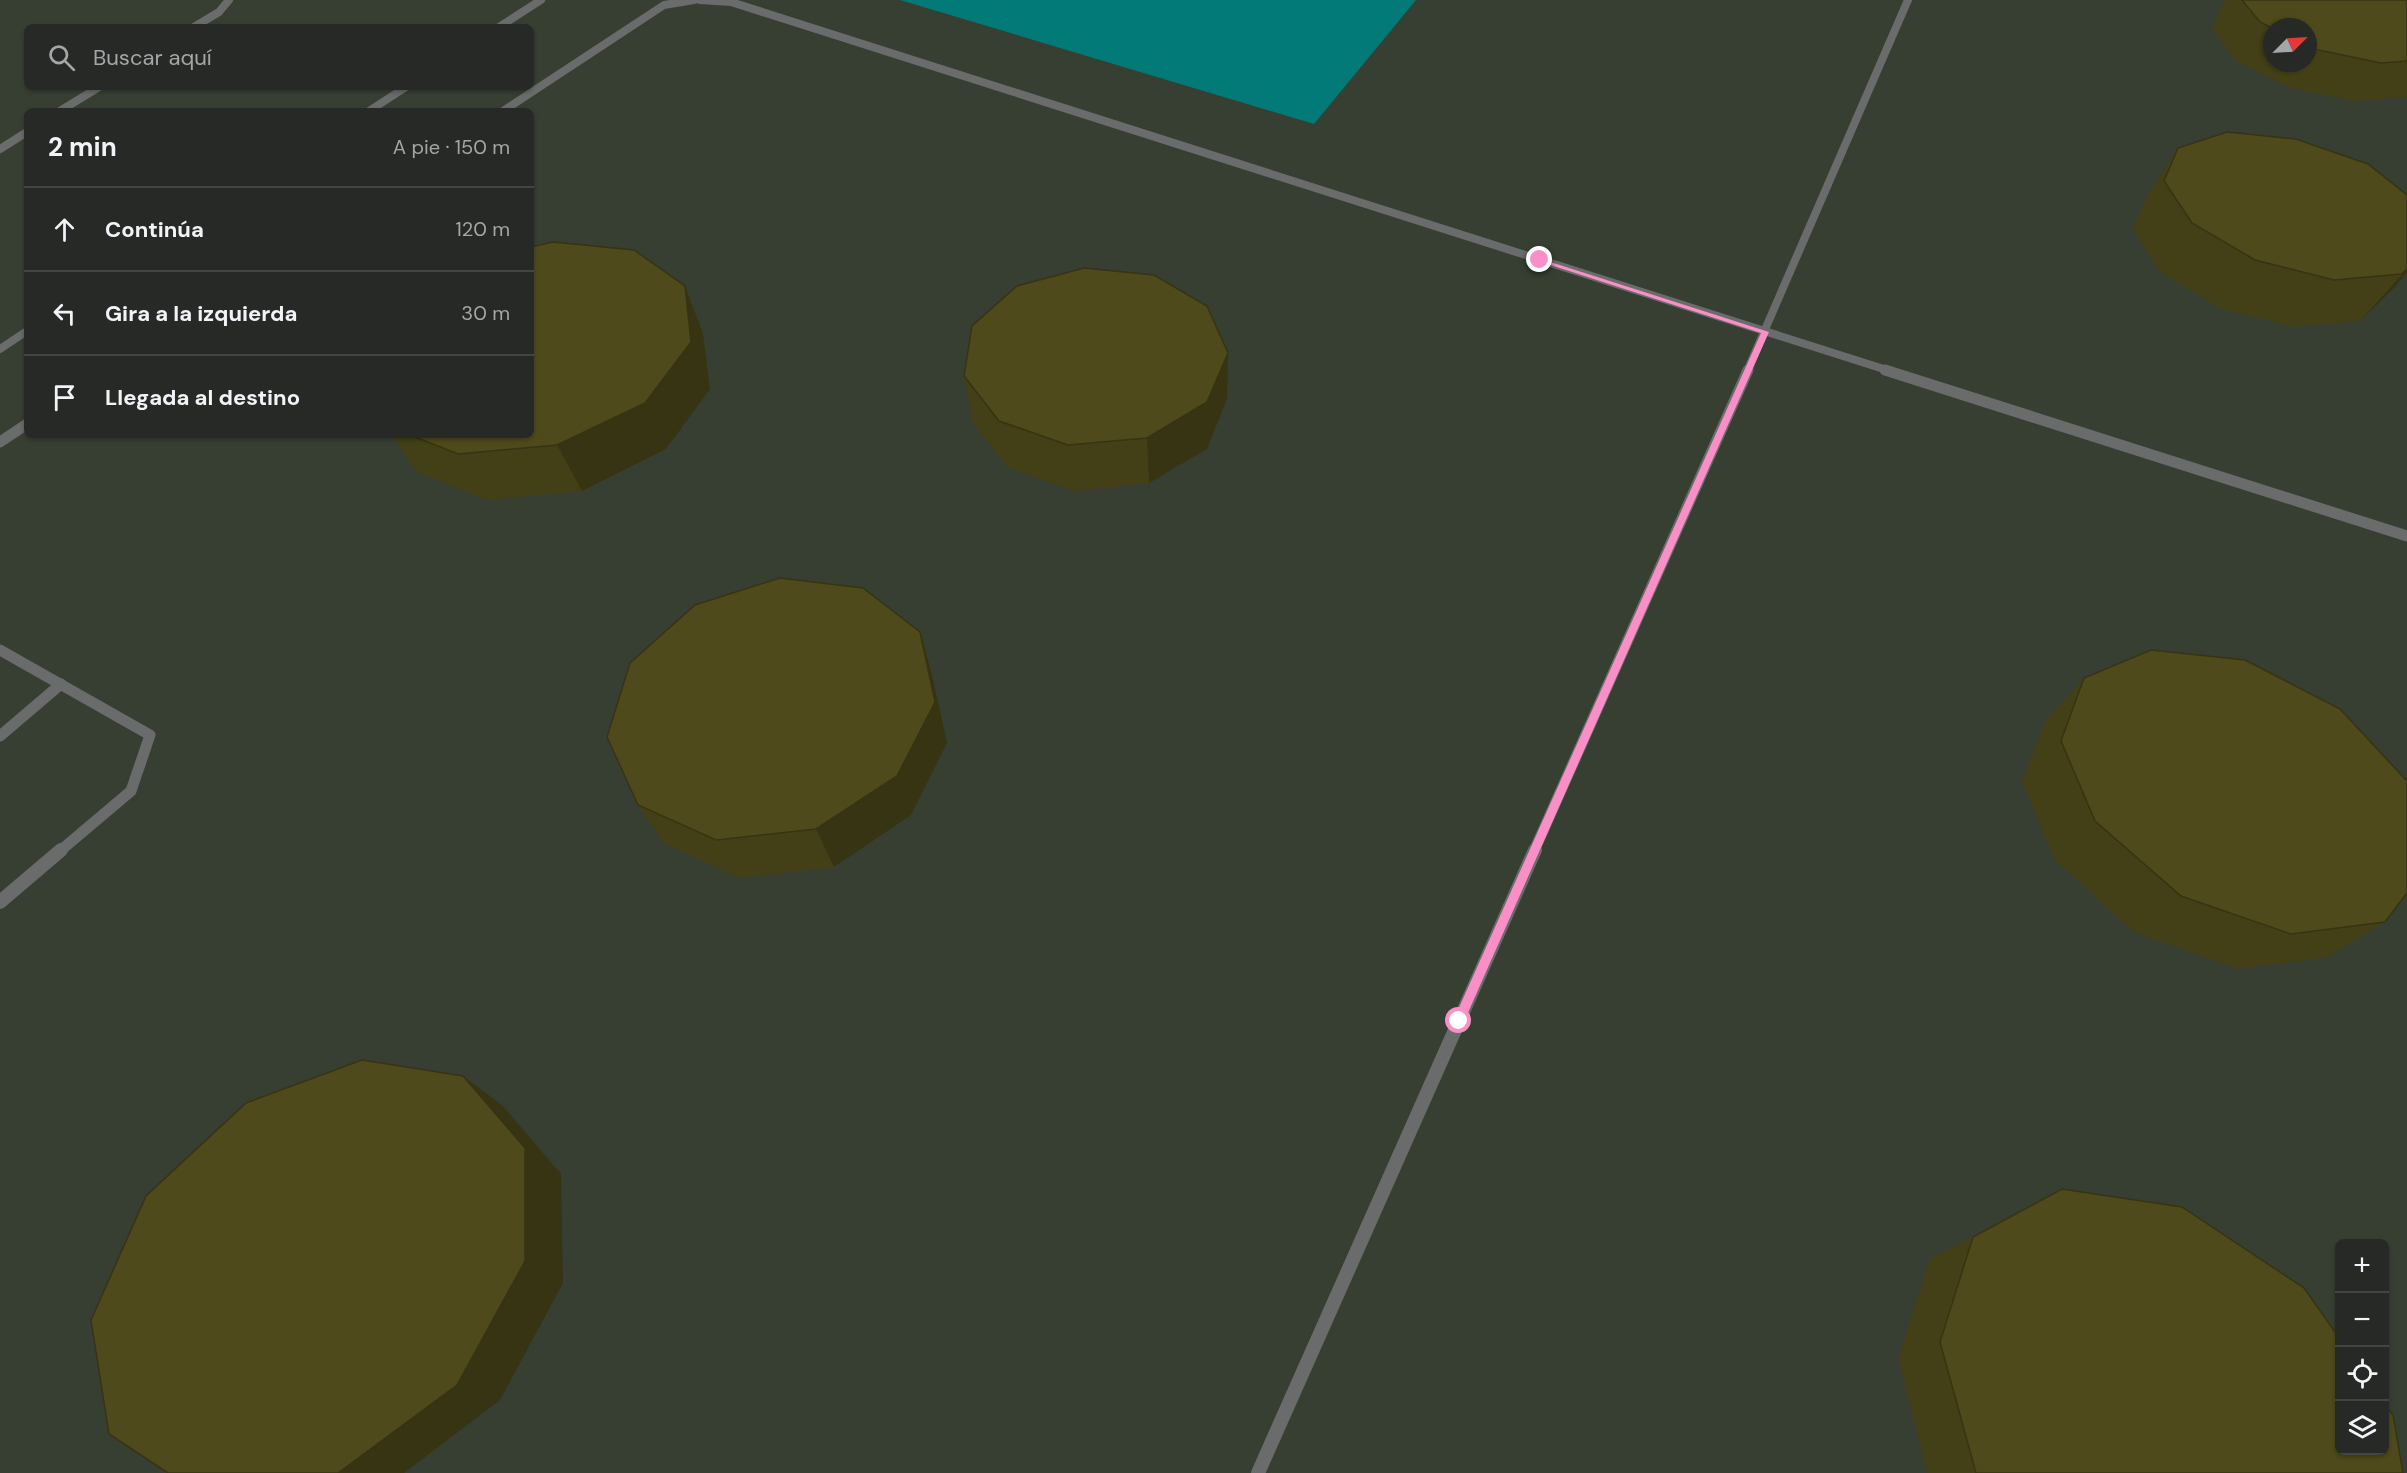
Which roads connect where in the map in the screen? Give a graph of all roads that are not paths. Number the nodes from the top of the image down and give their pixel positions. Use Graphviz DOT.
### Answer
graph roads {
  1 [pos="229,0"];
  2 [pos="541,0"];
  3 [pos="694,0"];
  4 [pos="700,0"];
  5 [pos="1908,0"];
  6 [pos="200,24"];
  7 [pos="504,24"];
  8 [pos="94,90"];
  9 [pos="401,90"];
  10 [pos="65,108"];
  11 [pos="374,108"];
  12 [pos="508,108"];
  13 [pos="24,134"];
  14 [pos="0,149"];
  15 [pos="1765,332"];
  16 [pos="24,334"];
  17 [pos="0,349"];
  18 [pos="24,426"];
  19 [pos="0,442"];
  20 [pos="2407,536"];
  21 [pos="0,650"];
  22 [pos="61,684"];
  23 [pos="0,736"];
  24 [pos="0,902"];
  25 [pos="1258,1473"];
  1 -- 6 [label="street"];
  2 -- 7 [label="street"];
  3 -- 12 [label="street"];
  4 -- 15 [label="street"];
  5 -- 15 [label="street"];
  8 -- 10 [label="street"];
  9 -- 11 [label="street"];
  13 -- 14 [label="street"];
  15 -- 20 [label="street"];
  15 -- 25 [label="street"];
  16 -- 17 [label="street"];
  18 -- 19 [label="street"];
  21 -- 22 [label="street"];
  22 -- 23 [label="street"];
  22 -- 24 [label="street"];
}
